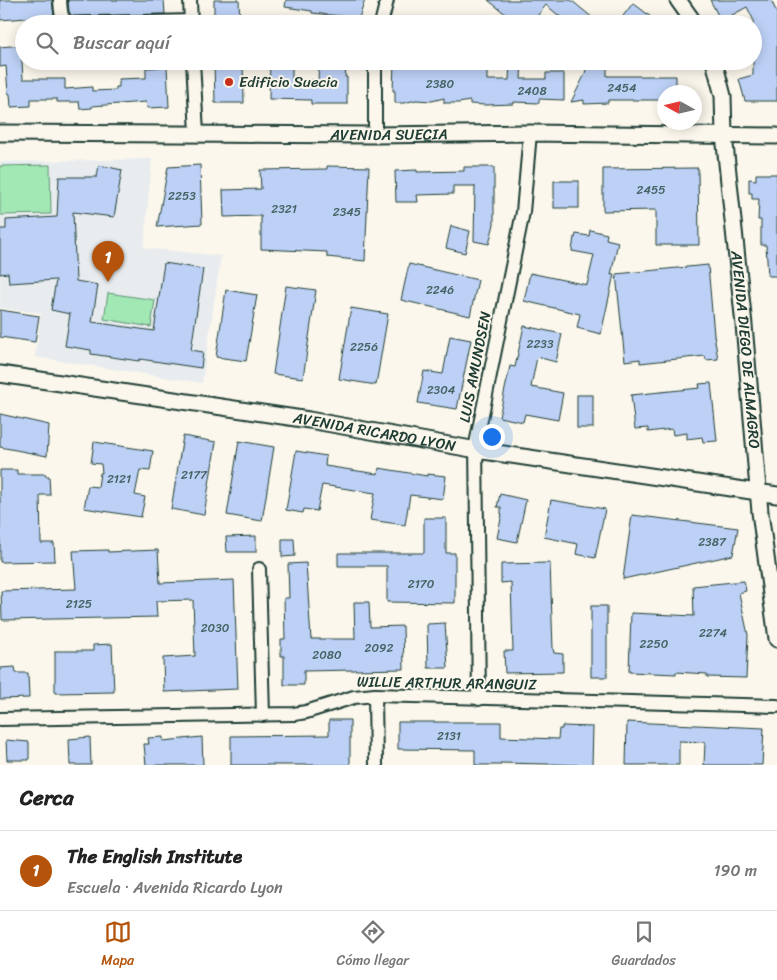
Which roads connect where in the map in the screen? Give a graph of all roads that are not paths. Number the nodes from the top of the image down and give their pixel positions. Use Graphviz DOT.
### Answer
graph roads {
  1 [pos="60,0"];
  2 [pos="190,0"];
  3 [pos="387,0"];
  4 [pos="678,0"];
  5 [pos="62,15"];
  6 [pos="191,15"];
  7 [pos="383,15"];
  8 [pos="689,15"];
  9 [pos="194,70"];
  10 [pos="375,70"];
  11 [pos="716,70"];
  12 [pos="0,133"];
  13 [pos="197,133"];
  14 [pos="530,133"];
  15 [pos="375,135"];
  16 [pos="724,135"];
  17 [pos="777,136"];
  18 [pos="0,374"];
  19 [pos="477,450"];
  20 [pos="758,492"];
  21 [pos="777,495"];
  22 [pos="259,569"];
  23 [pos="777,639"];
  24 [pos="375,695"];
  25 [pos="479,699"];
  26 [pos="777,706"];
  27 [pos="263,715"];
  28 [pos="0,720"];
  29 [pos="376,765"];
  1 -- 5 [label="street"];
  2 -- 6 [label="street"];
  3 -- 7 [label="street"];
  4 -- 8 [label="street"];
  9 -- 13 [label="street"];
  10 -- 15 [label="street"];
  11 -- 16 [label="street, AVENIDA DIEGO DE ALMAGRO"];
  12 -- 13 [label="street, AVENIDA SUECIA"];
  13 -- 15 [label="street, AVENIDA SUECIA"];
  14 -- 15 [label="street, AVENIDA SUECIA"];
  14 -- 16 [label="street, AVENIDA SUECIA"];
  14 -- 19 [label="street, LUIS AMUNDSEN"];
  16 -- 17 [label="street, AVENIDA SUECIA"];
  16 -- 20 [label="street, AVENIDA DIEGO DE ALMAGRO"];
  18 -- 19 [label="street, AVENIDA RICARDO LYON"];
  19 -- 20 [label="street, AVENIDA RICARDO LYON"];
  19 -- 25 [label="street, LUIS AMUNDSEN"];
  20 -- 21 [label="street, AVENIDA RICARDO LYON"];
  20 -- 23 [label="street, AVENIDA DIEGO DE ALMAGRO"];
  22 -- 27 [label="street"];
  24 -- 25 [label="street, WILLIE ARTHUR ARANGUIZ"];
  24 -- 27 [label="street, WILLIE ARTHUR ARANGUIZ"];
  24 -- 29 [label="street"];
  25 -- 26 [label="street, WILLIE ARTHUR ARANGUIZ"];
  27 -- 28 [label="street, WILLIE ARTHUR ARANGUIZ"];
}
